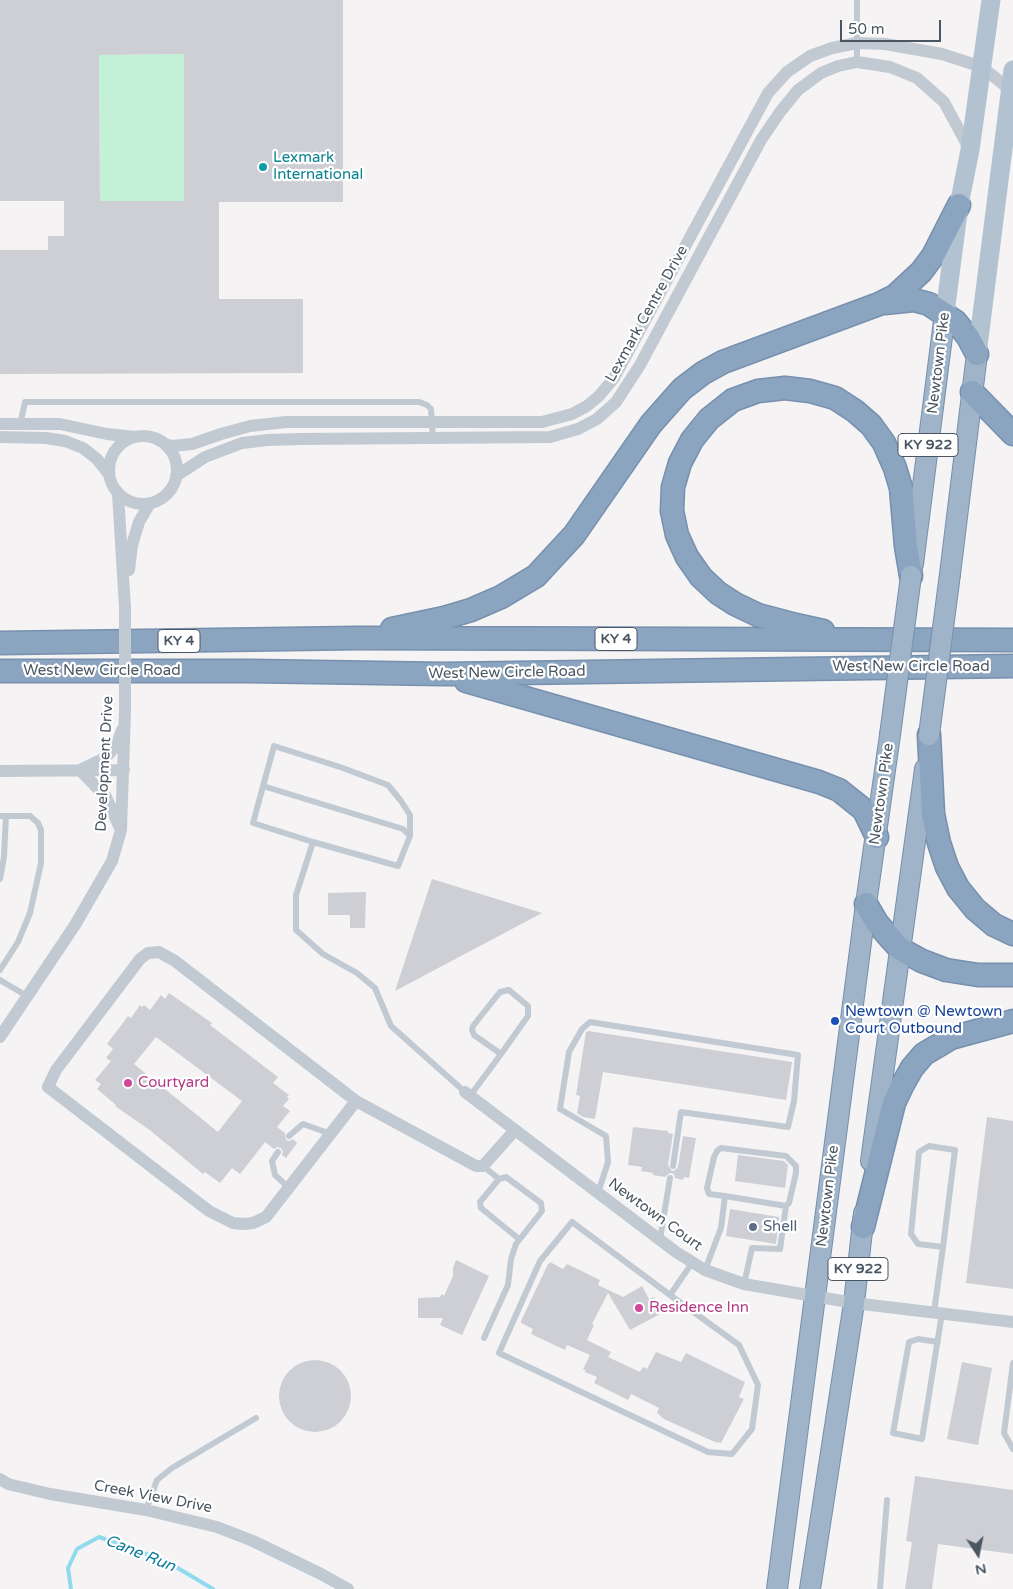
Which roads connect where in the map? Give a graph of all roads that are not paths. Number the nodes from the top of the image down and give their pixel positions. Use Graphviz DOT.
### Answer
graph roads {
  1 [pos="857,0"];
  2 [pos="991,0"];
  3 [pos="857,43"];
  4 [pos="857,62"];
  5 [pos="982,66"];
  6 [pos="1013,70"];
  7 [pos="1012,91"];
  8 [pos="970,150"];
  9 [pos="959,205"];
  10 [pos="878,304"];
  11 [pos="945,314"];
  12 [pos="977,354"];
  13 [pos="972,392"];
  14 [pos="433,422"];
  15 [pos="21,423"];
  16 [pos="0,424"];
  17 [pos="1013,434"];
  18 [pos="19,437"];
  19 [pos="134,437"];
  20 [pos="0,438"];
  21 [pos="433,438"];
  22 [pos="165,444"];
  23 [pos="108,473"];
  24 [pos="176,476"];
  25 [pos="118,494"];
  26 [pos="150,503"];
  27 [pos="911,576"];
  28 [pos="125,608"];
  29 [pos="358,638"];
  30 [pos="1013,640"];
  31 [pos="875,641"];
  32 [pos="0,644"];
  33 [pos="1013,666"];
  34 [pos="949,667"];
  35 [pos="0,671"];
  36 [pos="444,674"];
  37 [pos="1013,676"];
  38 [pos="125,711"];
  39 [pos="930,735"];
  40 [pos="80,770"];
  41 [pos="124,770"];
  42 [pos="0,771"];
  43 [pos="263,786"];
  44 [pos="3,816"];
  45 [pos="121,830"];
  46 [pos="410,836"];
  47 [pos="877,837"];
  48 [pos="313,842"];
  49 [pos="0,879"];
  50 [pos="866,904"];
  51 [pos="1013,934"];
  52 [pos="900,949"];
  53 [pos="0,970"];
  54 [pos="1013,975"];
  55 [pos="0,980"];
  56 [pos="27,996"];
  57 [pos="1013,1021"];
  58 [pos="0,1037"];
  59 [pos="501,1054"];
  60 [pos="468,1094"];
  61 [pos="356,1102"];
  62 [pos="515,1130"];
  63 [pos="331,1134"];
  64 [pos="289,1136"];
  65 [pos="278,1152"];
  66 [pos="483,1166"];
  67 [pos="672,1166"];
  68 [pos="670,1178"];
  69 [pos="498,1179"];
  70 [pos="289,1188"];
  71 [pos="598,1193"];
  72 [pos="725,1196"];
  73 [pos="786,1206"];
  74 [pos="863,1227"];
  75 [pos="519,1239"];
  76 [pos="660,1240"];
  77 [pos="943,1247"];
  78 [pos="692,1263"];
  79 [pos="705,1270"];
  80 [pos="744,1284"];
  81 [pos="670,1295"];
  82 [pos="815,1296"];
  83 [pos="854,1303"];
  84 [pos="938,1313"];
  85 [pos="1013,1322"];
  86 [pos="484,1338"];
  87 [pos="938,1342"];
  88 [pos="1013,1363"];
  89 [pos="256,1418"];
  90 [pos="1013,1449"];
  91 [pos="0,1479"];
  92 [pos="887,1500"];
  93 [pos="146,1510"];
  94 [pos="348,1589"];
  95 [pos="777,1589"];
  96 [pos="810,1589"];
  97 [pos="880,1589"];
  1 -- 3 [label="lane"];
  2 -- 5 [label="main road, Newtown Pike / KY 922"];
  3 -- 4 [label="lane"];
  3 -- 5 [label="street, Lexmark Centre Drive"];
  3 -- 14 [label="street, Lexmark Centre Drive"];
  4 -- 8 [label="street, Lexmark Centre Drive"];
  4 -- 21 [label="street, Lexmark Centre Drive"];
  5 -- 7 [label="street"];
  5 -- 8 [label="main road, Newtown Pike / KY 922"];
  6 -- 7 [label="main road, KY 922"];
  7 -- 12 [label="main road, KY 922"];
  8 -- 9 [label="main road, Newtown Pike / KY 922"];
  9 -- 10 [label="highway"];
  9 -- 11 [label="main road, Newtown Pike / KY 922"];
  10 -- 11 [label="highway"];
  10 -- 29 [label="highway"];
  11 -- 12 [label="highway"];
  11 -- 27 [label="highway, Newtown Pike / KY 922"];
  12 -- 13 [label="highway, KY 922"];
  13 -- 17 [label="highway"];
  13 -- 39 [label="highway, KY 922, bridge"];
  14 -- 15 [label="lane"];
  14 -- 21 [label="lane"];
  14 -- 22 [label="street, Lexmark Centre Drive"];
  15 -- 16 [label="street"];
  15 -- 18 [label="lane"];
  15 -- 19 [label="street"];
  18 -- 20 [label="street"];
  18 -- 23 [label="street"];
  19 -- 22 [label="street"];
  19 -- 23 [label="street"];
  21 -- 24 [label="street, Lexmark Centre Drive"];
  22 -- 24 [label="street"];
  23 -- 25 [label="street"];
  24 -- 26 [label="street"];
  25 -- 26 [label="street"];
  25 -- 28 [label="street, Development Drive"];
  26 -- 28 [label="street, Development Drive"];
  27 -- 31 [label="highway"];
  27 -- 47 [label="highway, Newtown Pike / KY 922, bridge"];
  28 -- 38 [label="street, Development Drive, bridge"];
  29 -- 31 [label="highway, West New Circle Road / KY 4"];
  29 -- 32 [label="highway, West New Circle Road / KY 4"];
  30 -- 31 [label="highway, West New Circle Road / KY 4"];
  33 -- 34 [label="highway, West New Circle Road / KY 4"];
  34 -- 36 [label="highway, West New Circle Road / KY 4"];
  34 -- 37 [label="highway"];
  35 -- 36 [label="highway, West New Circle Road / KY 4"];
  36 -- 47 [label="highway"];
  38 -- 40 [label="street"];
  38 -- 41 [label="street, Development Drive"];
  39 -- 51 [label="highway"];
  39 -- 52 [label="highway, KY 922"];
  40 -- 41 [label="street"];
  40 -- 42 [label="street"];
  40 -- 45 [label="street"];
  41 -- 45 [label="street, Development Drive"];
  43 -- 46 [label="lane"];
  43 -- 46 [label="lane"];
  43 -- 48 [label="lane"];
  44 -- 49 [label="lane"];
  44 -- 53 [label="lane"];
  45 -- 56 [label="street, Development Drive"];
  46 -- 48 [label="lane"];
  47 -- 50 [label="highway, Newtown Pike / KY 922"];
  48 -- 60 [label="lane"];
  50 -- 52 [label="highway"];
  50 -- 82 [label="highway, Newtown Pike / KY 922"];
  52 -- 54 [label="highway"];
  52 -- 74 [label="highway, KY 922"];
  55 -- 56 [label="lane"];
  56 -- 58 [label="street, Development Drive"];
  57 -- 74 [label="highway"];
  59 -- 59 [label="lane"];
  59 -- 60 [label="lane"];
  60 -- 62 [label="street, Newtown Court"];
  61 -- 63 [label="street"];
  61 -- 66 [label="street"];
  61 -- 70 [label="street"];
  62 -- 66 [label="street"];
  62 -- 71 [label="street, Newtown Court"];
  63 -- 64 [label="lane"];
  63 -- 70 [label="street"];
  65 -- 70 [label="lane"];
  66 -- 69 [label="lane"];
  67 -- 71 [label="lane"];
  68 -- 76 [label="lane"];
  69 -- 75 [label="lane"];
  69 -- 75 [label="lane"];
  71 -- 76 [label="street, Newtown Court"];
  72 -- 73 [label="lane"];
  72 -- 73 [label="lane"];
  72 -- 79 [label="lane"];
  73 -- 80 [label="lane"];
  74 -- 83 [label="highway, KY 922"];
  75 -- 86 [label="lane"];
  76 -- 78 [label="street, Newtown Court"];
  77 -- 77 [label="lane"];
  77 -- 84 [label="lane"];
  78 -- 79 [label="street, Newtown Court"];
  78 -- 81 [label="lane"];
  79 -- 80 [label="street, Newtown Court"];
  80 -- 82 [label="street, Newtown Court"];
  81 -- 81 [label="lane"];
  82 -- 83 [label="street, Newtown Court"];
  82 -- 95 [label="highway, Newtown Pike / KY 922"];
  83 -- 84 [label="street, Newtown Court"];
  83 -- 96 [label="highway, KY 922"];
  84 -- 85 [label="street, Newtown Court"];
  84 -- 87 [label="lane"];
  87 -- 87 [label="lane"];
  88 -- 90 [label="lane"];
  89 -- 93 [label="lane"];
  91 -- 93 [label="street, Creek View Drive"];
  92 -- 97 [label="lane"];
  93 -- 94 [label="street, Creek View Drive"];
}
